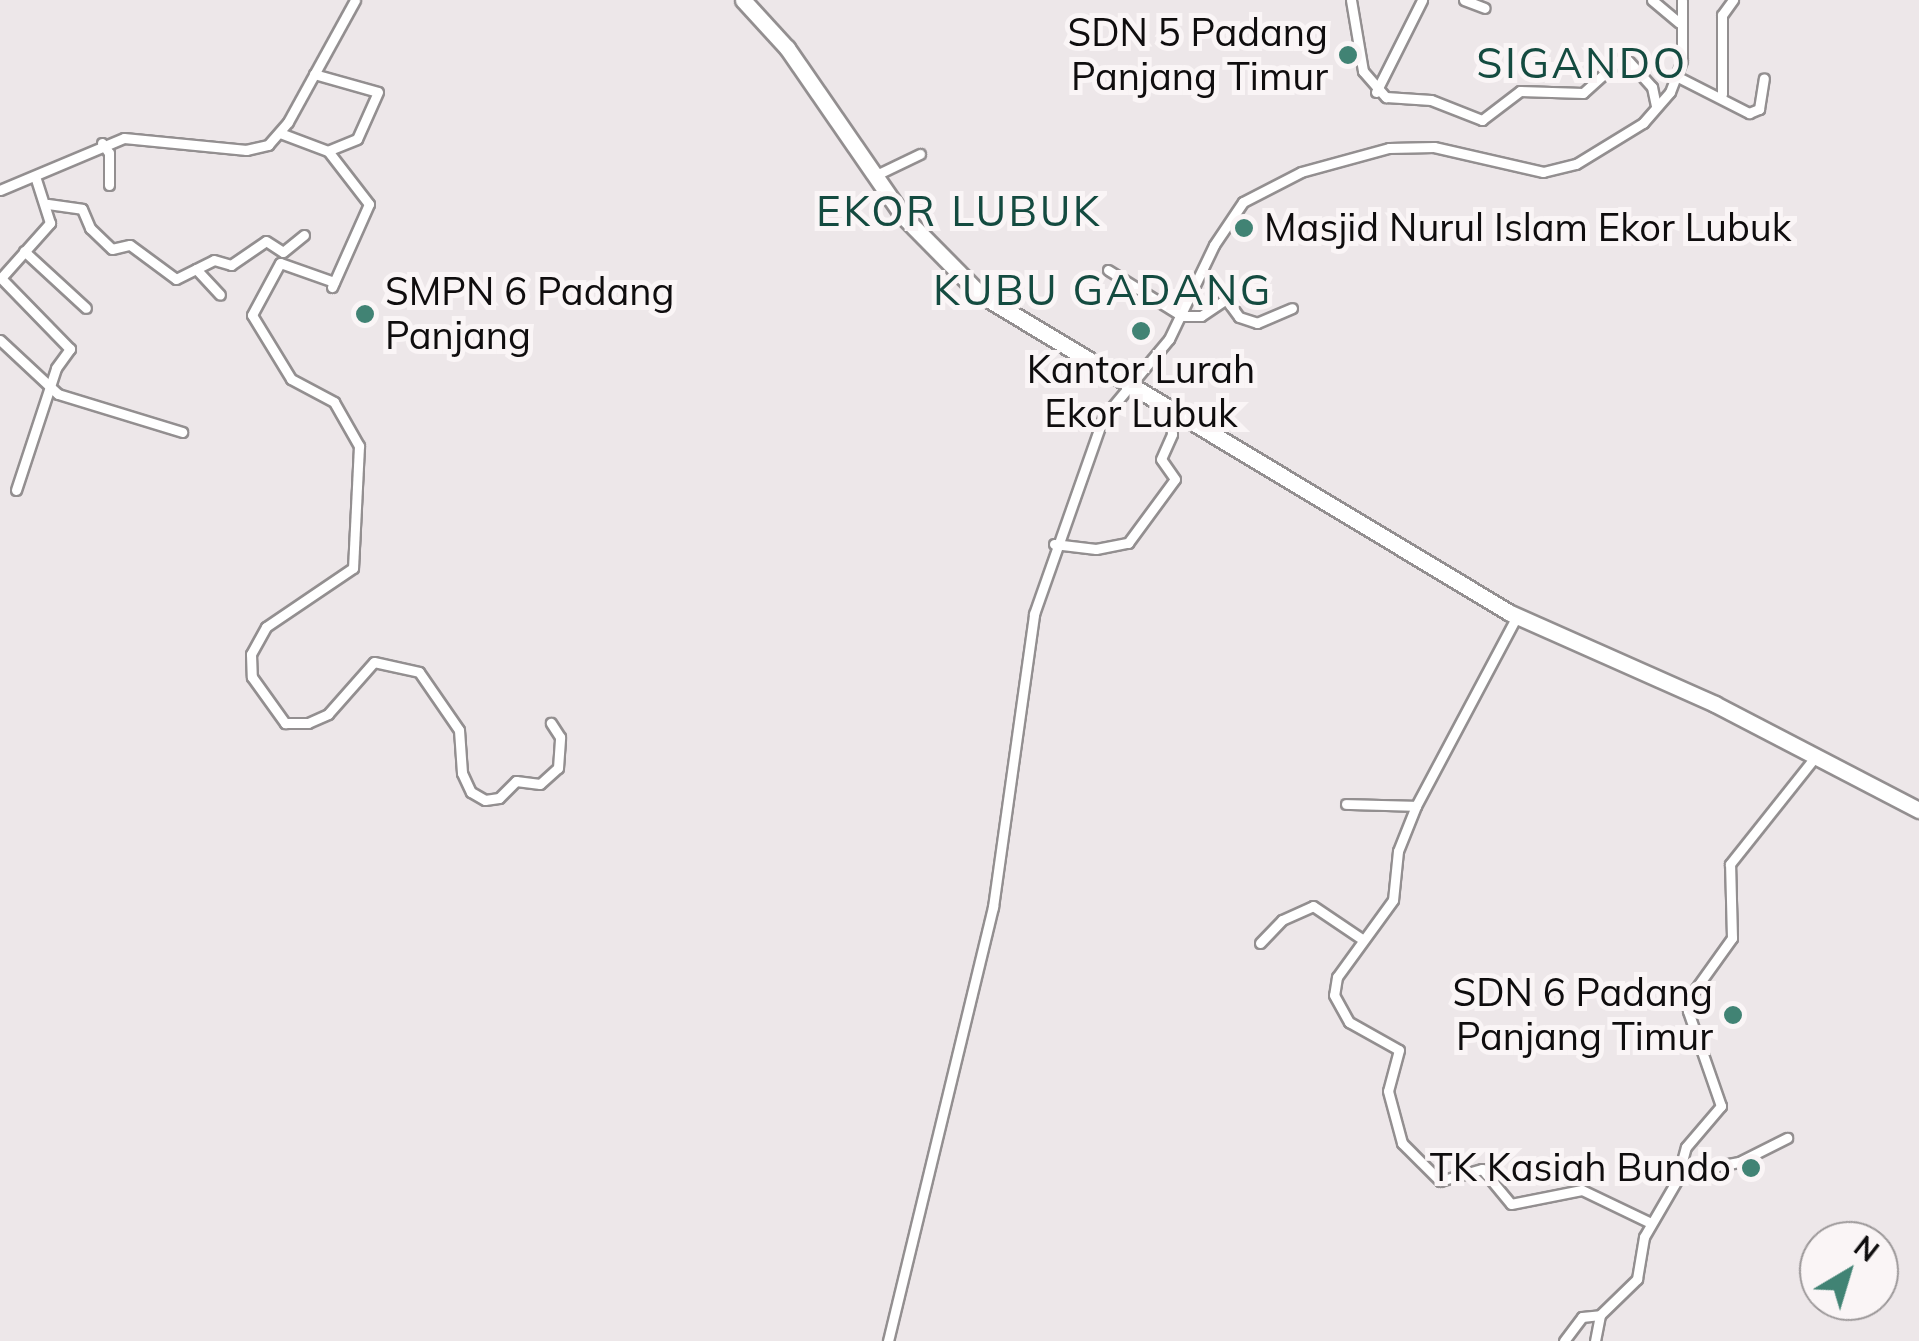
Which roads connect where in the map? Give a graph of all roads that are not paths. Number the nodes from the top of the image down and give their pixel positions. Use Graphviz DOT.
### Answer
graph roads {
  1 [pos="355,0"];
  2 [pos="743,0"];
  3 [pos="1350,0"];
  4 [pos="1422,0"];
  5 [pos="1464,0"];
  6 [pos="1652,0"];
  7 [pos="1682,0"];
  8 [pos="1733,0"];
  9 [pos="1484,8"];
  10 [pos="1678,23"];
  11 [pos="314,74"];
  12 [pos="1678,77"];
  13 [pos="1764,78"];
  14 [pos="1376,92"];
  15 [pos="1722,94"];
  16 [pos="1656,106"];
  17 [pos="280,134"];
  18 [pos="102,143"];
  19 [pos="328,151"];
  20 [pos="920,154"];
  21 [pos="35,176"];
  22 [pos="874,176"];
  23 [pos="109,184"];
  24 [pos="0,190"];
  25 [pos="48,204"];
  26 [pos="304,235"];
  27 [pos="24,250"];
  28 [pos="196,270"];
  29 [pos="1108,270"];
  30 [pos="220,295"];
  31 [pos="86,308"];
  32 [pos="1292,308"];
  33 [pos="1182,316"];
  34 [pos="0,340"];
  35 [pos="1132,381"];
  36 [pos="52,390"];
  37 [pos="1170,404"];
  38 [pos="182,432"];
  39 [pos="16,490"];
  40 [pos="1054,544"];
  41 [pos="1516,616"];
  42 [pos="551,723"];
  43 [pos="1816,756"];
  44 [pos="1346,804"];
  45 [pos="1416,806"];
  46 [pos="1919,810"];
  47 [pos="1362,939"];
  48 [pos="1260,943"];
  49 [pos="1787,1138"];
  50 [pos="1678,1173"];
  51 [pos="1651,1224"];
  52 [pos="1600,1314"];
  53 [pos="888,1341"];
  54 [pos="1564,1341"];
  55 [pos="1594,1341"];
  1 -- 11 [label="street"];
  2 -- 22 [label="highway"];
  3 -- 14 [label="street"];
  4 -- 14 [label="street"];
  5 -- 9 [label="street"];
  6 -- 10 [label="street"];
  7 -- 10 [label="street"];
  8 -- 15 [label="street"];
  10 -- 12 [label="street"];
  11 -- 17 [label="street"];
  11 -- 19 [label="street"];
  12 -- 15 [label="street"];
  12 -- 16 [label="street"];
  13 -- 15 [label="street"];
  14 -- 16 [label="street"];
  16 -- 33 [label="street"];
  17 -- 18 [label="street"];
  17 -- 19 [label="street"];
  18 -- 21 [label="street"];
  18 -- 23 [label="street"];
  19 -- 42 [label="street"];
  20 -- 22 [label="street"];
  21 -- 24 [label="street"];
  21 -- 25 [label="street"];
  22 -- 35 [label="highway"];
  25 -- 27 [label="street"];
  25 -- 28 [label="street"];
  26 -- 28 [label="street"];
  27 -- 31 [label="street"];
  27 -- 36 [label="street"];
  28 -- 30 [label="street"];
  29 -- 33 [label="street"];
  32 -- 33 [label="street"];
  33 -- 35 [label="street"];
  34 -- 36 [label="street"];
  35 -- 37 [label="highway"];
  35 -- 40 [label="street"];
  36 -- 38 [label="street"];
  36 -- 39 [label="street"];
  37 -- 40 [label="street"];
  37 -- 41 [label="highway"];
  40 -- 53 [label="street"];
  41 -- 43 [label="highway"];
  41 -- 45 [label="street"];
  43 -- 46 [label="highway"];
  43 -- 50 [label="street"];
  44 -- 45 [label="street"];
  45 -- 47 [label="street"];
  47 -- 48 [label="street"];
  47 -- 51 [label="street"];
  49 -- 50 [label="street"];
  50 -- 51 [label="street"];
  51 -- 52 [label="street"];
  52 -- 54 [label="street"];
  52 -- 55 [label="street"];
}
